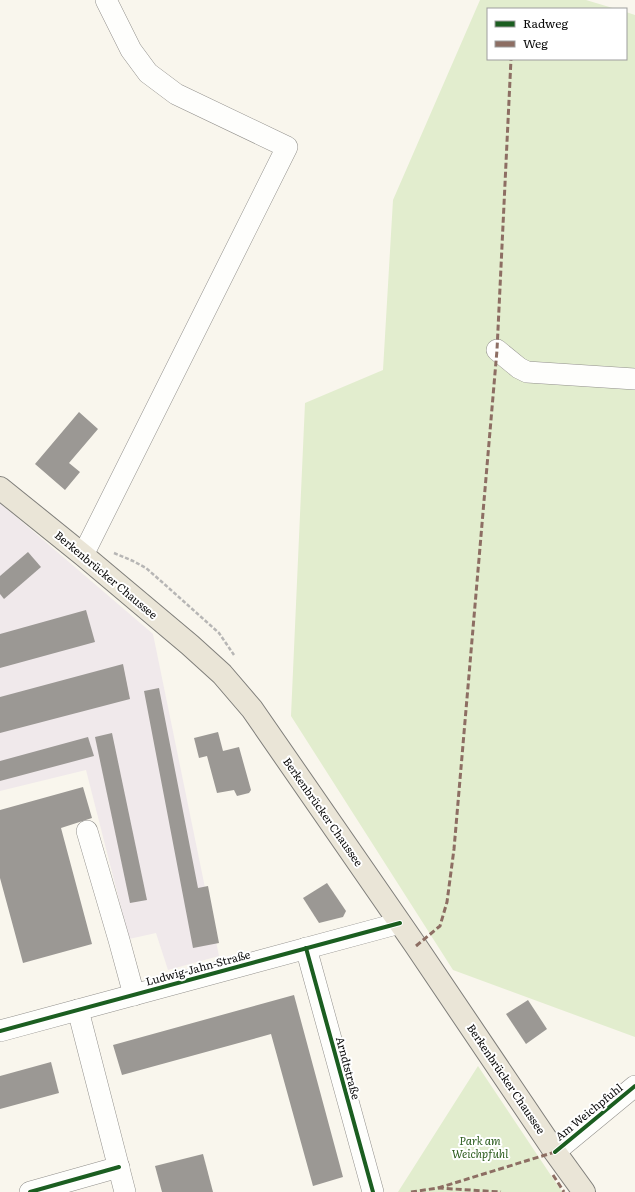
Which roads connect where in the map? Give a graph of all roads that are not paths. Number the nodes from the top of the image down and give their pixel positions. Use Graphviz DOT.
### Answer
graph roads {
  1 [pos="106,0"];
  2 [pos="497,350"];
  3 [pos="635,379"];
  4 [pos="0,488"];
  5 [pos="83,555"];
  6 [pos="87,831"];
  7 [pos="400,923"];
  8 [pos="306,948"];
  9 [pos="134,995"];
  10 [pos="78,1010"];
  11 [pos="0,1031"];
  12 [pos="635,1086"];
  13 [pos="555,1152"];
  14 [pos="119,1167"];
  15 [pos="30,1192"];
  16 [pos="125,1192"];
  17 [pos="373,1192"];
  18 [pos="584,1192"];
  1 -- 5 [label="street"];
  2 -- 3 [label="street"];
  4 -- 5 [label="main road, Berkenbrücker Chaussee"];
  5 -- 7 [label="main road, Berkenbrücker Chaussee"];
  6 -- 9 [label="street"];
  7 -- 8 [label="street, Ludwig-Jahn-Straße"];
  7 -- 13 [label="main road, Berkenbrücker Chaussee"];
  8 -- 9 [label="street, Ludwig-Jahn-Straße"];
  8 -- 17 [label="street, Arndtstraße"];
  9 -- 10 [label="street, Ludwig-Jahn-Straße"];
  10 -- 11 [label="street, Ludwig-Jahn-Straße"];
  10 -- 14 [label="street"];
  12 -- 13 [label="street, Am Weichpfuhl"];
  13 -- 18 [label="main road, Berkenbrücker Chaussee"];
  14 -- 15 [label="street"];
  14 -- 16 [label="street"];
}
